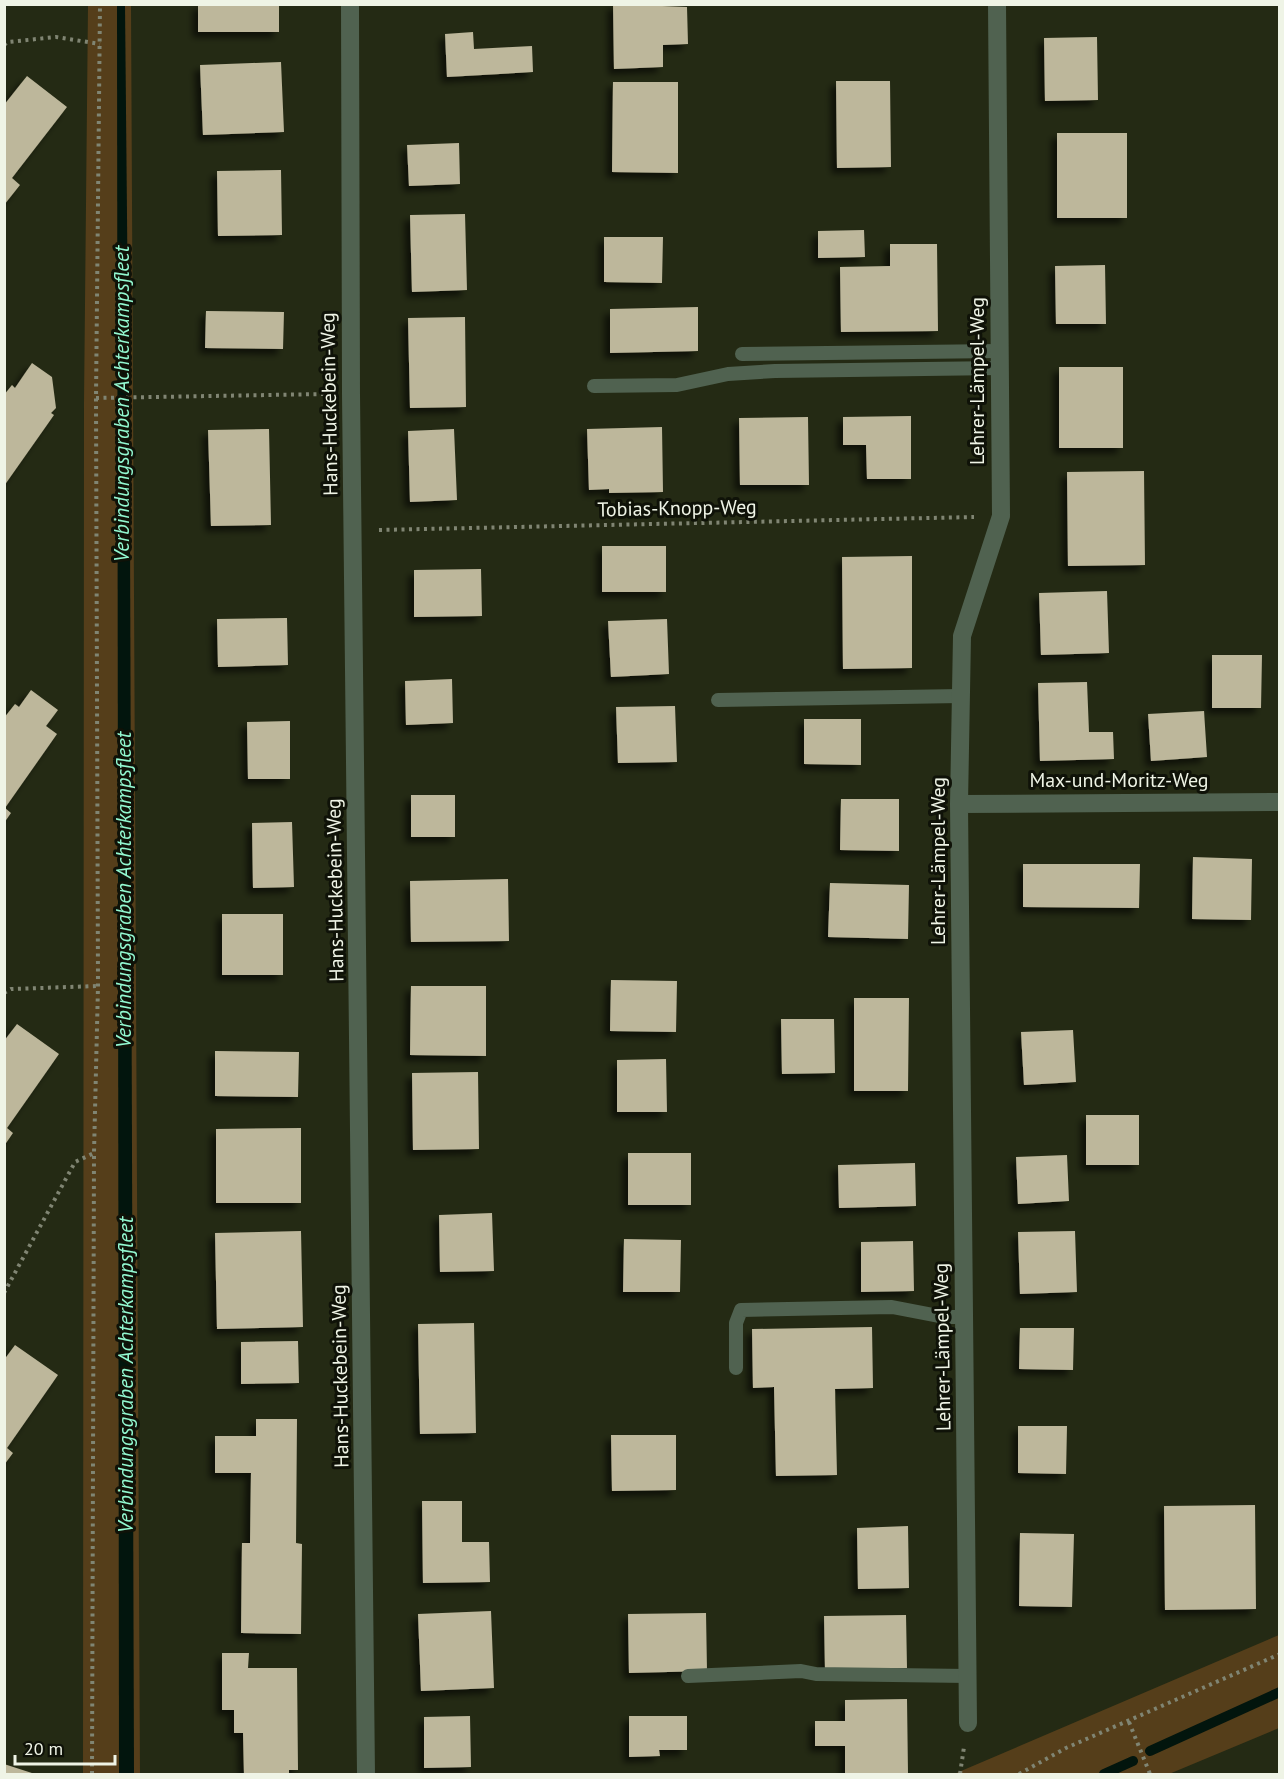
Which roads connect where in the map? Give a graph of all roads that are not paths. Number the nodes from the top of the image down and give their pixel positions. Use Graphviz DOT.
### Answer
graph roads {
  1 [pos="350,4"];
  2 [pos="997,4"];
  3 [pos="742,354"];
  4 [pos="1000,359"];
  5 [pos="594,386"];
  6 [pos="961,696"];
  7 [pos="718,700"];
  8 [pos="1280,802"];
  9 [pos="959,804"];
  10 [pos="964,1317"];
  11 [pos="736,1368"];
  12 [pos="688,1676"];
  13 [pos="968,1676"];
  14 [pos="968,1723"];
  15 [pos="366,1774"];
  1 -- 15 [label="street, Hans-Huckebein-Weg"];
  2 -- 4 [label="street, Lehrer-Lämpel-Weg"];
  3 -- 4 [label="lane"];
  4 -- 5 [label="lane"];
  4 -- 6 [label="street, Lehrer-Lämpel-Weg"];
  6 -- 7 [label="lane"];
  6 -- 9 [label="street, Lehrer-Lämpel-Weg"];
  8 -- 9 [label="street, Max-und-Moritz-Weg"];
  9 -- 10 [label="street, Lehrer-Lämpel-Weg"];
  10 -- 11 [label="lane"];
  10 -- 13 [label="street, Lehrer-Lämpel-Weg"];
  12 -- 13 [label="lane"];
  13 -- 14 [label="street, Lehrer-Lämpel-Weg"];
}
